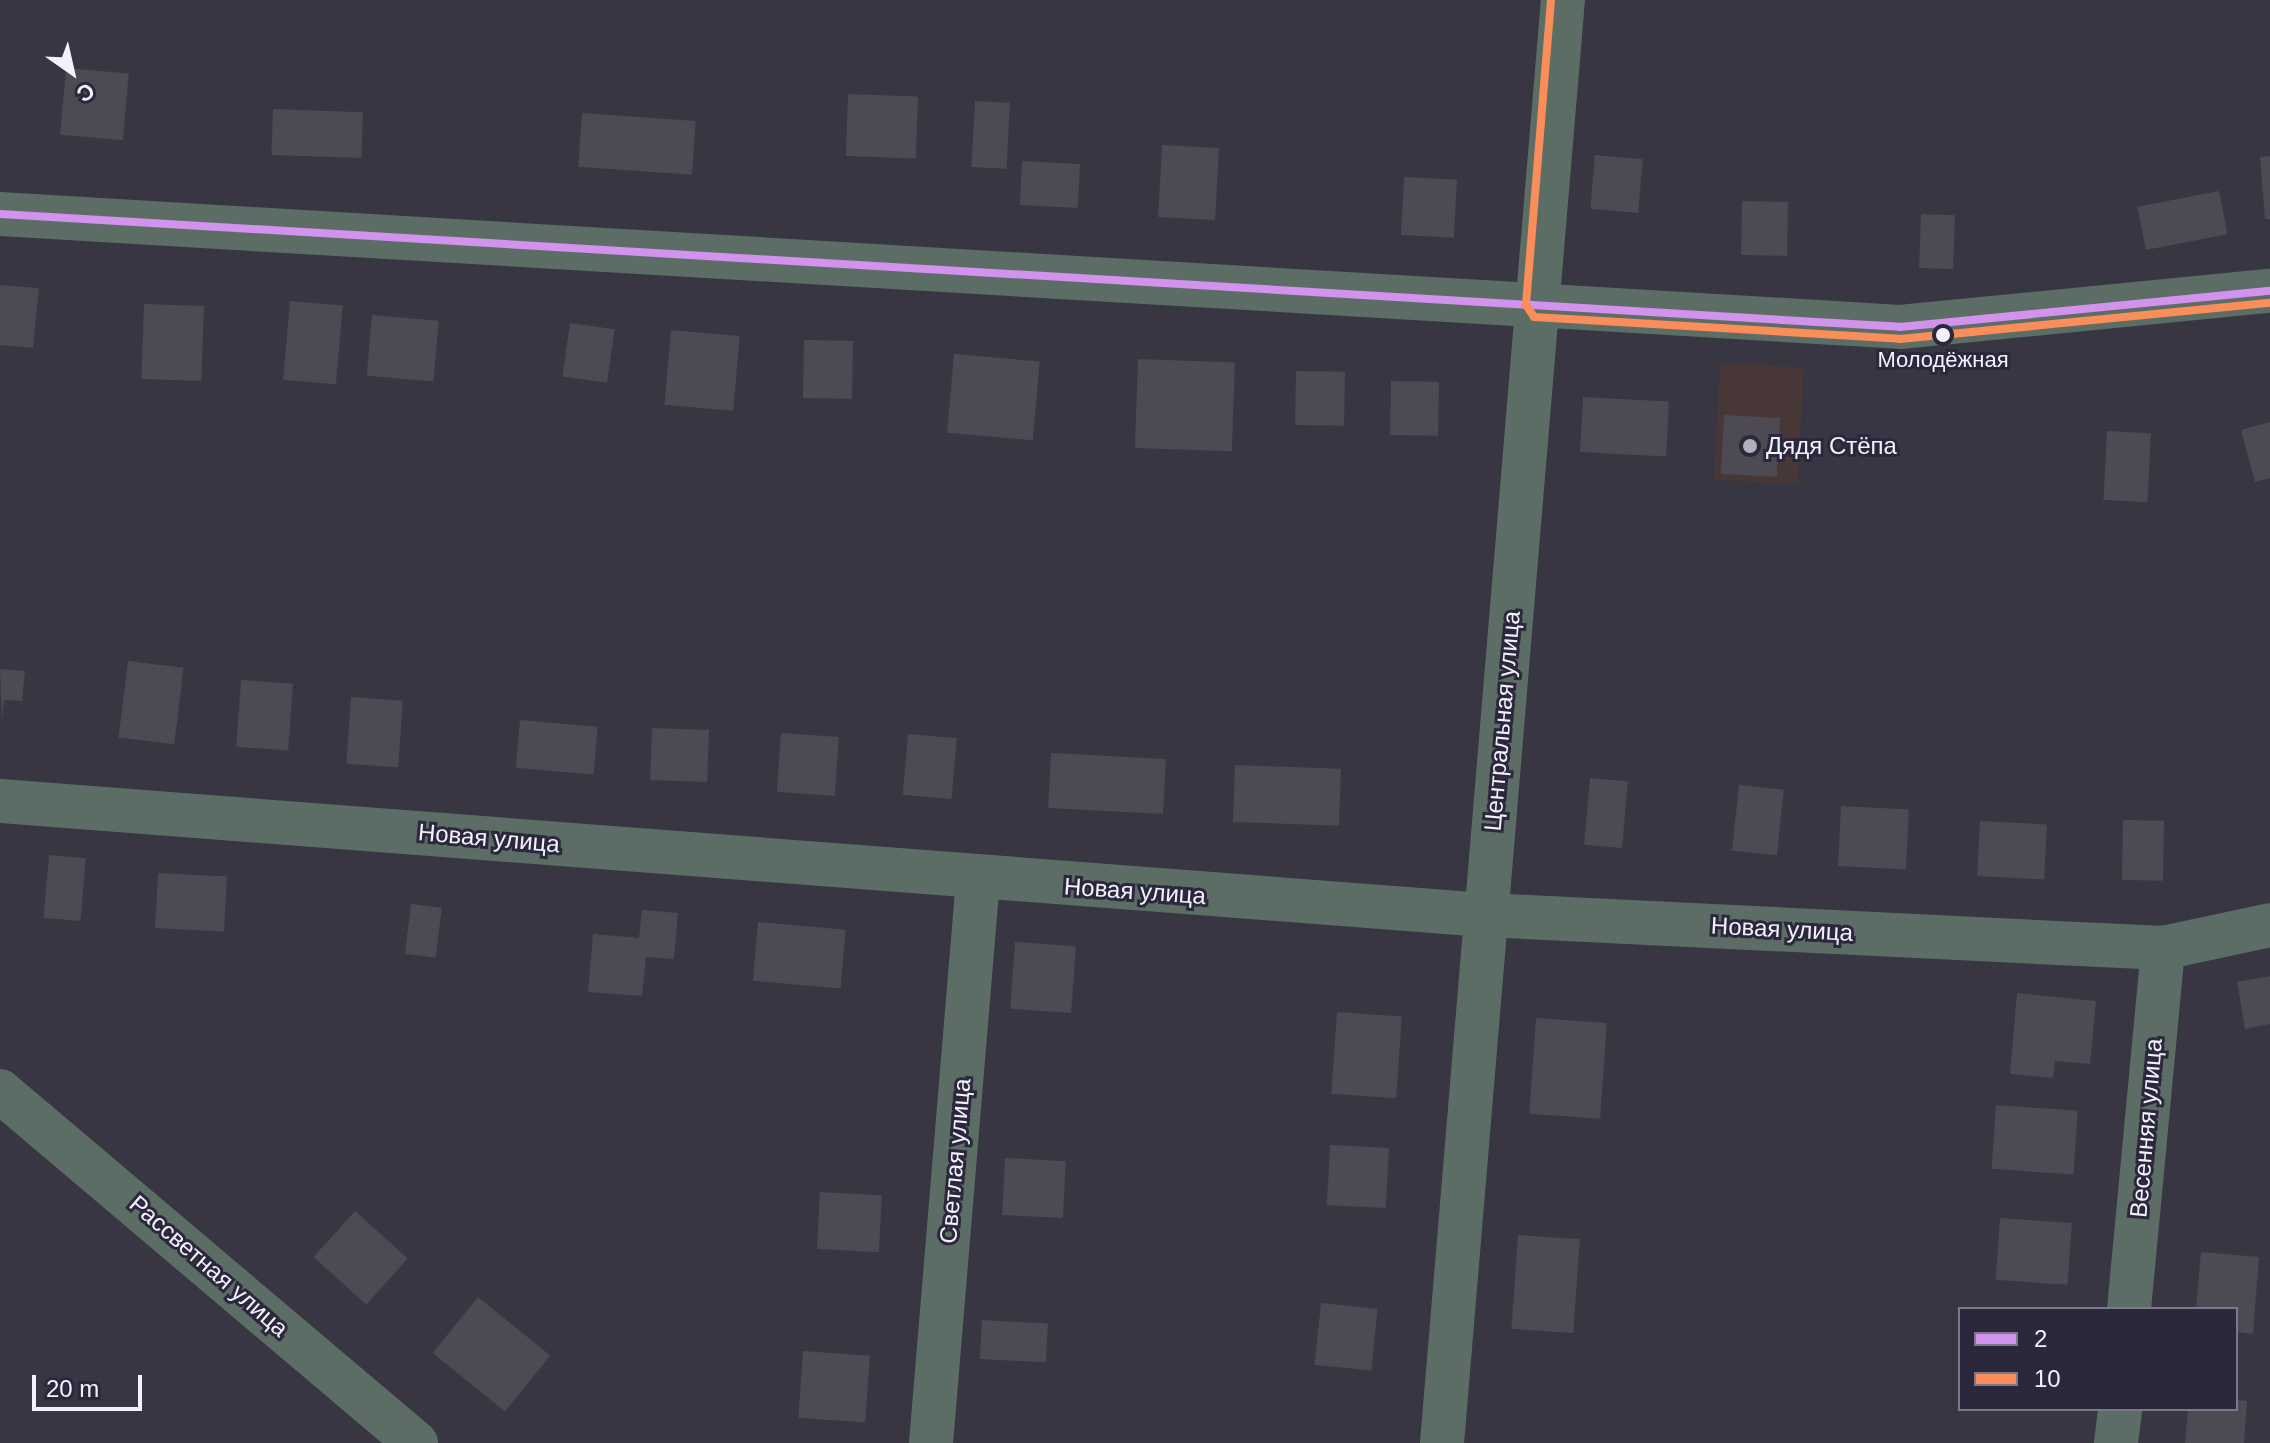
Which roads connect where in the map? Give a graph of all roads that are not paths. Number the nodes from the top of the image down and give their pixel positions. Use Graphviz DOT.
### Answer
graph roads {
  1 [pos="1563,0"];
  2 [pos="0,214"];
  3 [pos="2270,291"];
  4 [pos="1538,306"];
  5 [pos="0,801"];
  6 [pos="978,880"];
  7 [pos="1485,915"];
  8 [pos="2270,925"];
  9 [pos="2163,948"];
  10 [pos="0,1091"];
  11 [pos="2129,1307"];
  12 [pos="2120,1411"];
  13 [pos="416,1443"];
  14 [pos="931,1443"];
  15 [pos="1442,1443"];
  16 [pos="2116,1443"];
  1 -- 4 [label="street, Центральная улица"];
  2 -- 4 [label="street"];
  3 -- 4 [label="street"];
  4 -- 7 [label="street, Центральная улица"];
  5 -- 6 [label="street, Новая улица"];
  6 -- 7 [label="street, Новая улица"];
  6 -- 14 [label="street, Светлая улица"];
  7 -- 9 [label="street, Новая улица"];
  7 -- 15 [label="street, Центральная улица"];
  8 -- 9 [label="street, Новая улица"];
  9 -- 11 [label="street, Весенняя улица"];
  10 -- 13 [label="street, Рассветная улица"];
  12 -- 16 [label="street"];
}
